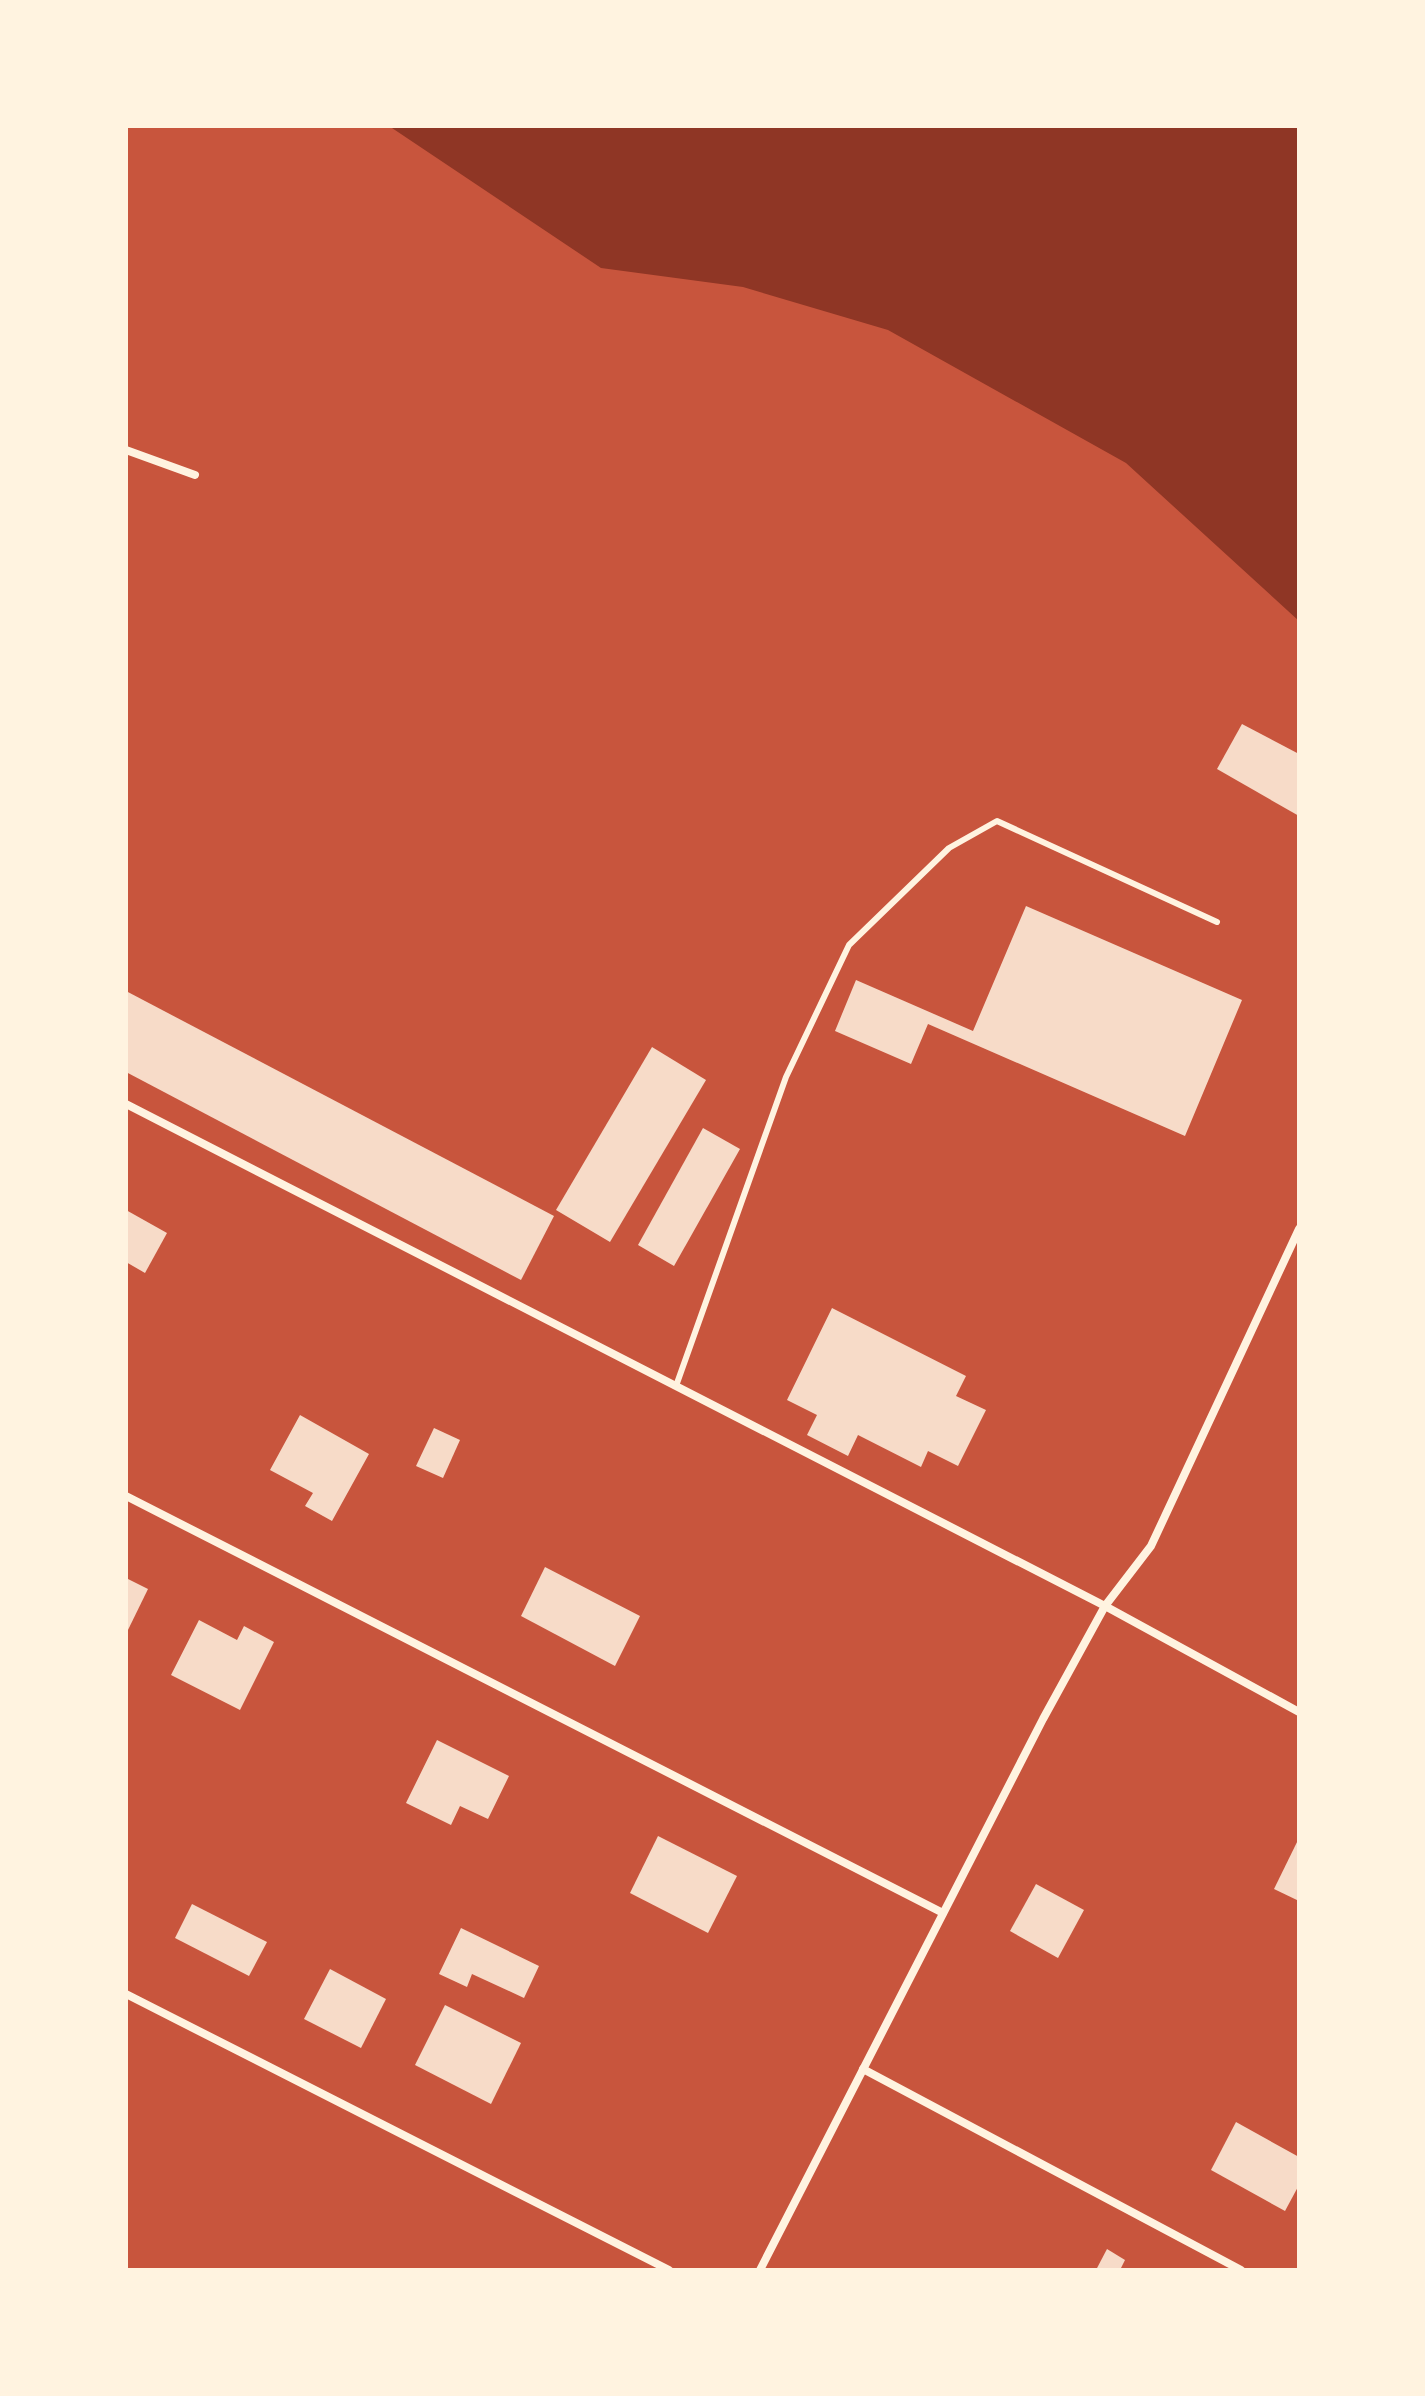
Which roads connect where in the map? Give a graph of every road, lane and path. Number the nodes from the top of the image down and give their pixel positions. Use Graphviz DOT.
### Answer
graph roads {
  1 [pos="126,450"];
  2 [pos="195,475"];
  3 [pos="1217,922"];
  4 [pos="126,1104"];
  5 [pos="1299,1229"];
  6 [pos="676,1386"];
  7 [pos="126,1496"];
  8 [pos="1105,1606"];
  9 [pos="1299,1712"];
  10 [pos="943,1913"];
  11 [pos="126,1994"];
  12 [pos="863,2069"];
  13 [pos="669,2270"];
  14 [pos="760,2270"];
  15 [pos="1241,2270"];
  1 -- 2 [label="street"];
  3 -- 6 [label="lane"];
  4 -- 6 [label="street"];
  5 -- 8 [label="street"];
  6 -- 8 [label="street"];
  7 -- 10 [label="street"];
  8 -- 9 [label="street"];
  8 -- 10 [label="street"];
  10 -- 12 [label="street"];
  11 -- 13 [label="street"];
  12 -- 14 [label="street"];
  12 -- 15 [label="street"];
}
